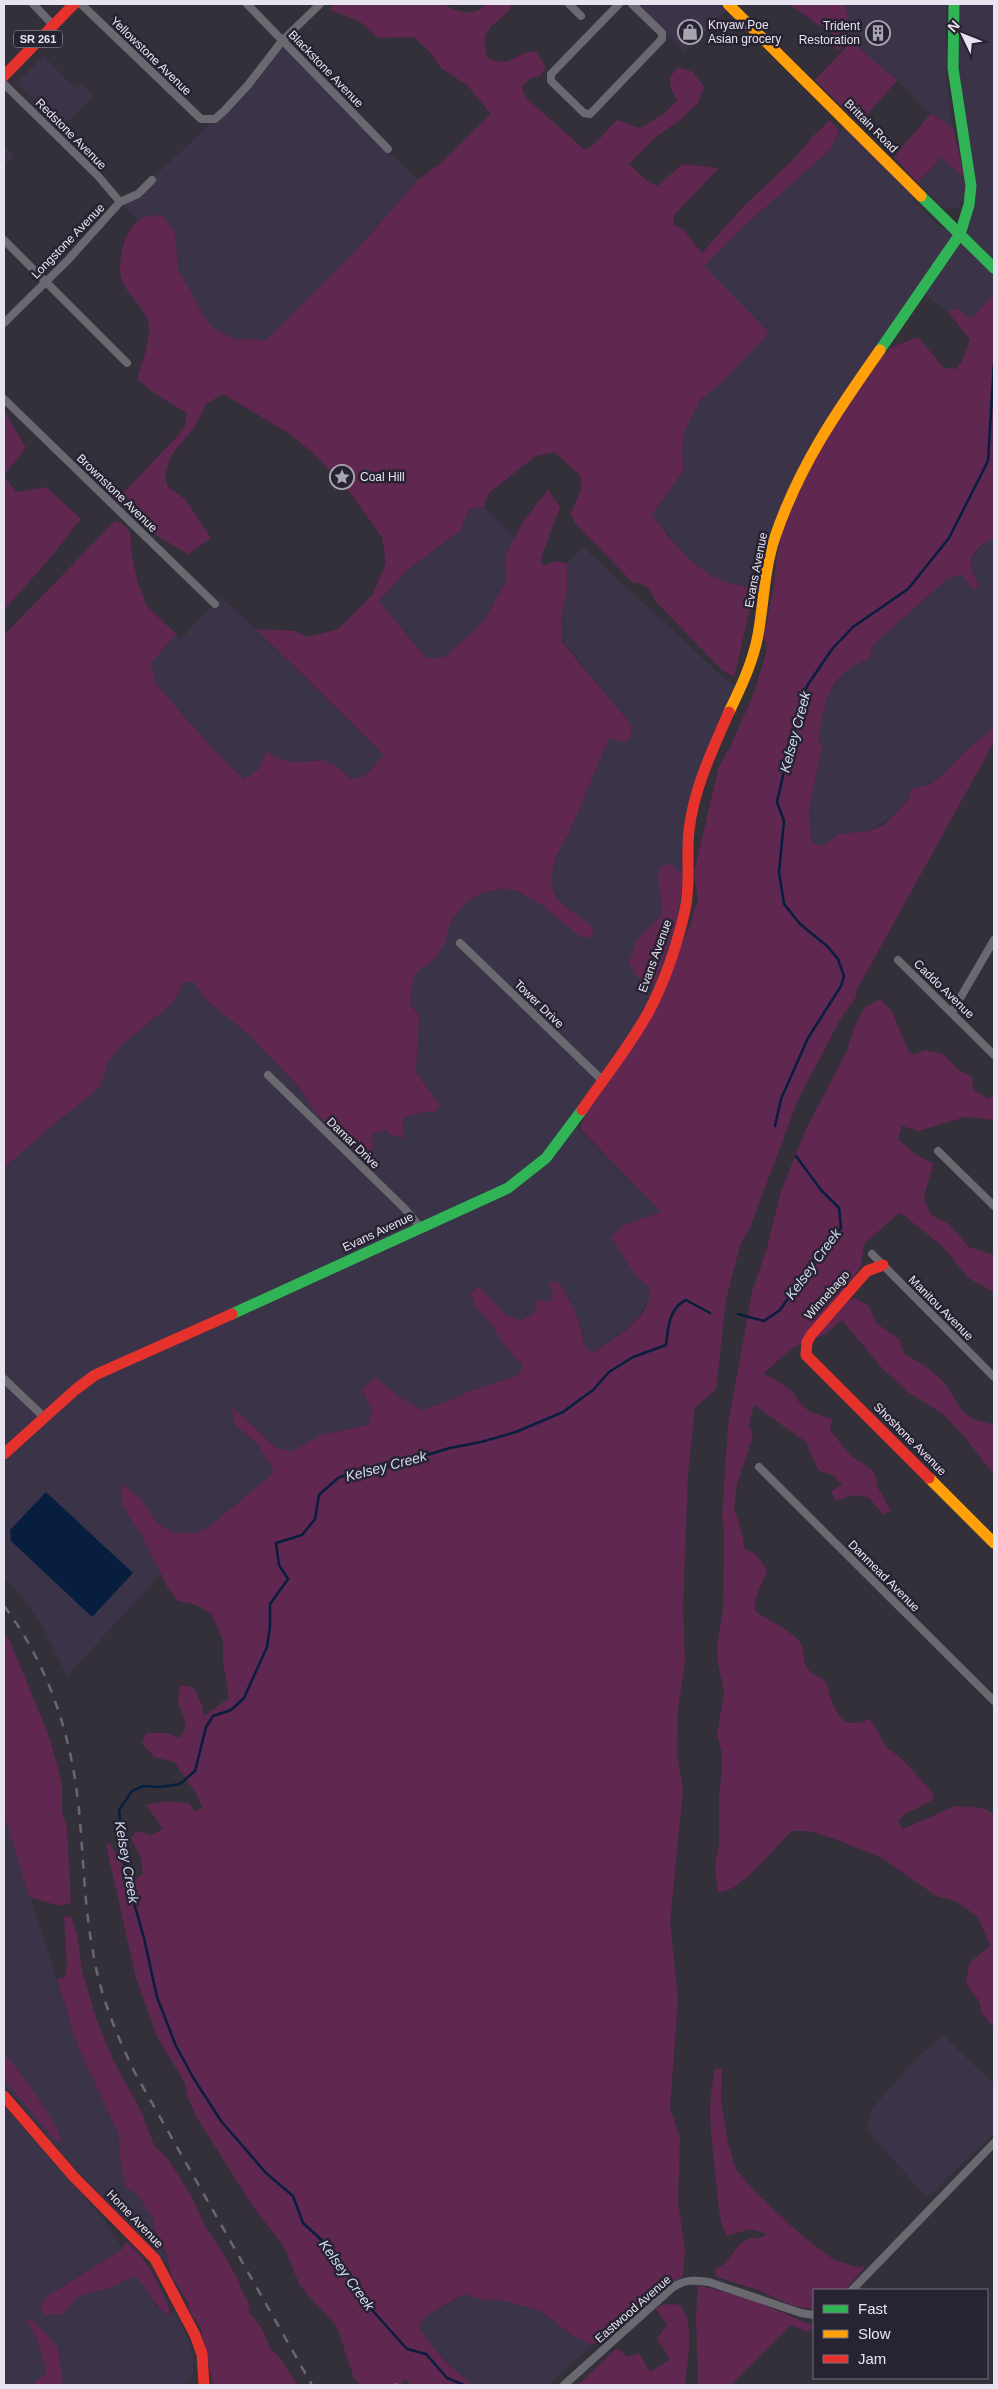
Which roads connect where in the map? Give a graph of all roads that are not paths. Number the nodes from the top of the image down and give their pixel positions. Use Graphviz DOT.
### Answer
graph roads {
  1 [pos="33,4"];
  2 [pos="74,4"];
  3 [pos="81,4"];
  4 [pos="247,4"];
  5 [pos="320,4"];
  6 [pos="569,4"];
  7 [pos="619,4"];
  8 [pos="632,4"];
  9 [pos="728,4"];
  10 [pos="954,4"];
  11 [pos="581,16"];
  12 [pos="52,24"];
  13 [pos="282,41"];
  14 [pos="4,76"];
  15 [pos="4,84"];
  16 [pos="388,149"];
  17 [pos="152,180"];
  18 [pos="120,202"];
  19 [pos="960,234"];
  20 [pos="4,240"];
  21 [pos="994,268"];
  22 [pos="46,280"];
  23 [pos="4,322"];
  24 [pos="127,363"];
  25 [pos="4,398"];
  26 [pos="215,604"];
  27 [pos="994,940"];
  28 [pos="460,943"];
  29 [pos="898,960"];
  30 [pos="952,1012"];
  31 [pos="994,1055"];
  32 [pos="268,1075"];
  33 [pos="602,1080"];
  34 [pos="938,1151"];
  35 [pos="994,1206"];
  36 [pos="421,1228"];
  37 [pos="872,1254"];
  38 [pos="883,1265"];
  39 [pos="806,1354"];
  40 [pos="994,1377"];
  41 [pos="4,1380"];
  42 [pos="45,1418"];
  43 [pos="4,1454"];
  44 [pos="758,1467"];
  45 [pos="994,1543"];
  46 [pos="994,1701"];
  47 [pos="4,2096"];
  48 [pos="994,2143"];
  49 [pos="853,2289"];
  50 [pos="813,2315"];
  51 [pos="204,2385"];
  52 [pos="564,2385"];
  1 -- 12 [label="street"];
  2 -- 12 [label="street, SR 261"];
  3 -- 13 [label="street, Yellowstone Avenue"];
  4 -- 13 [label="street, Blackstone Avenue"];
  5 -- 13 [label="street"];
  6 -- 11 [label="street"];
  7 -- 8 [label="street"];
  9 -- 19 [label="street, Brittain Road"];
  10 -- 19 [label="street, Evans Avenue"];
  12 -- 14 [label="street, SR 261"];
  13 -- 16 [label="street, Blackstone Avenue"];
  15 -- 18 [label="street, Redstone Avenue"];
  17 -- 18 [label="street, Longstone Avenue"];
  18 -- 22 [label="street, Longstone Avenue"];
  19 -- 21 [label="street, Brittain Road"];
  19 -- 33 [label="street, Evans Avenue"];
  20 -- 22 [label="street"];
  22 -- 23 [label="street, Longstone Avenue"];
  22 -- 24 [label="street"];
  25 -- 26 [label="street, Brownstone Avenue"];
  27 -- 30 [label="street"];
  28 -- 33 [label="street, Tower Drive"];
  29 -- 30 [label="street, Caddo Avenue"];
  30 -- 31 [label="street, Caddo Avenue"];
  32 -- 36 [label="street, Damar Drive"];
  33 -- 36 [label="street, Evans Avenue"];
  34 -- 35 [label="street"];
  36 -- 42 [label="street, Evans Avenue"];
  37 -- 38 [label="street, Manitou Avenue"];
  38 -- 39 [label="street, Winnebago"];
  38 -- 40 [label="street, Manitou Avenue"];
  39 -- 45 [label="street, Shoshone Avenue"];
  41 -- 42 [label="street"];
  42 -- 43 [label="street, Evans Avenue"];
  44 -- 46 [label="street, Danmead Avenue"];
  47 -- 51 [label="street, Home Avenue"];
  48 -- 49 [label="street"];
  50 -- 52 [label="street, Eastwood Avenue"];
}
